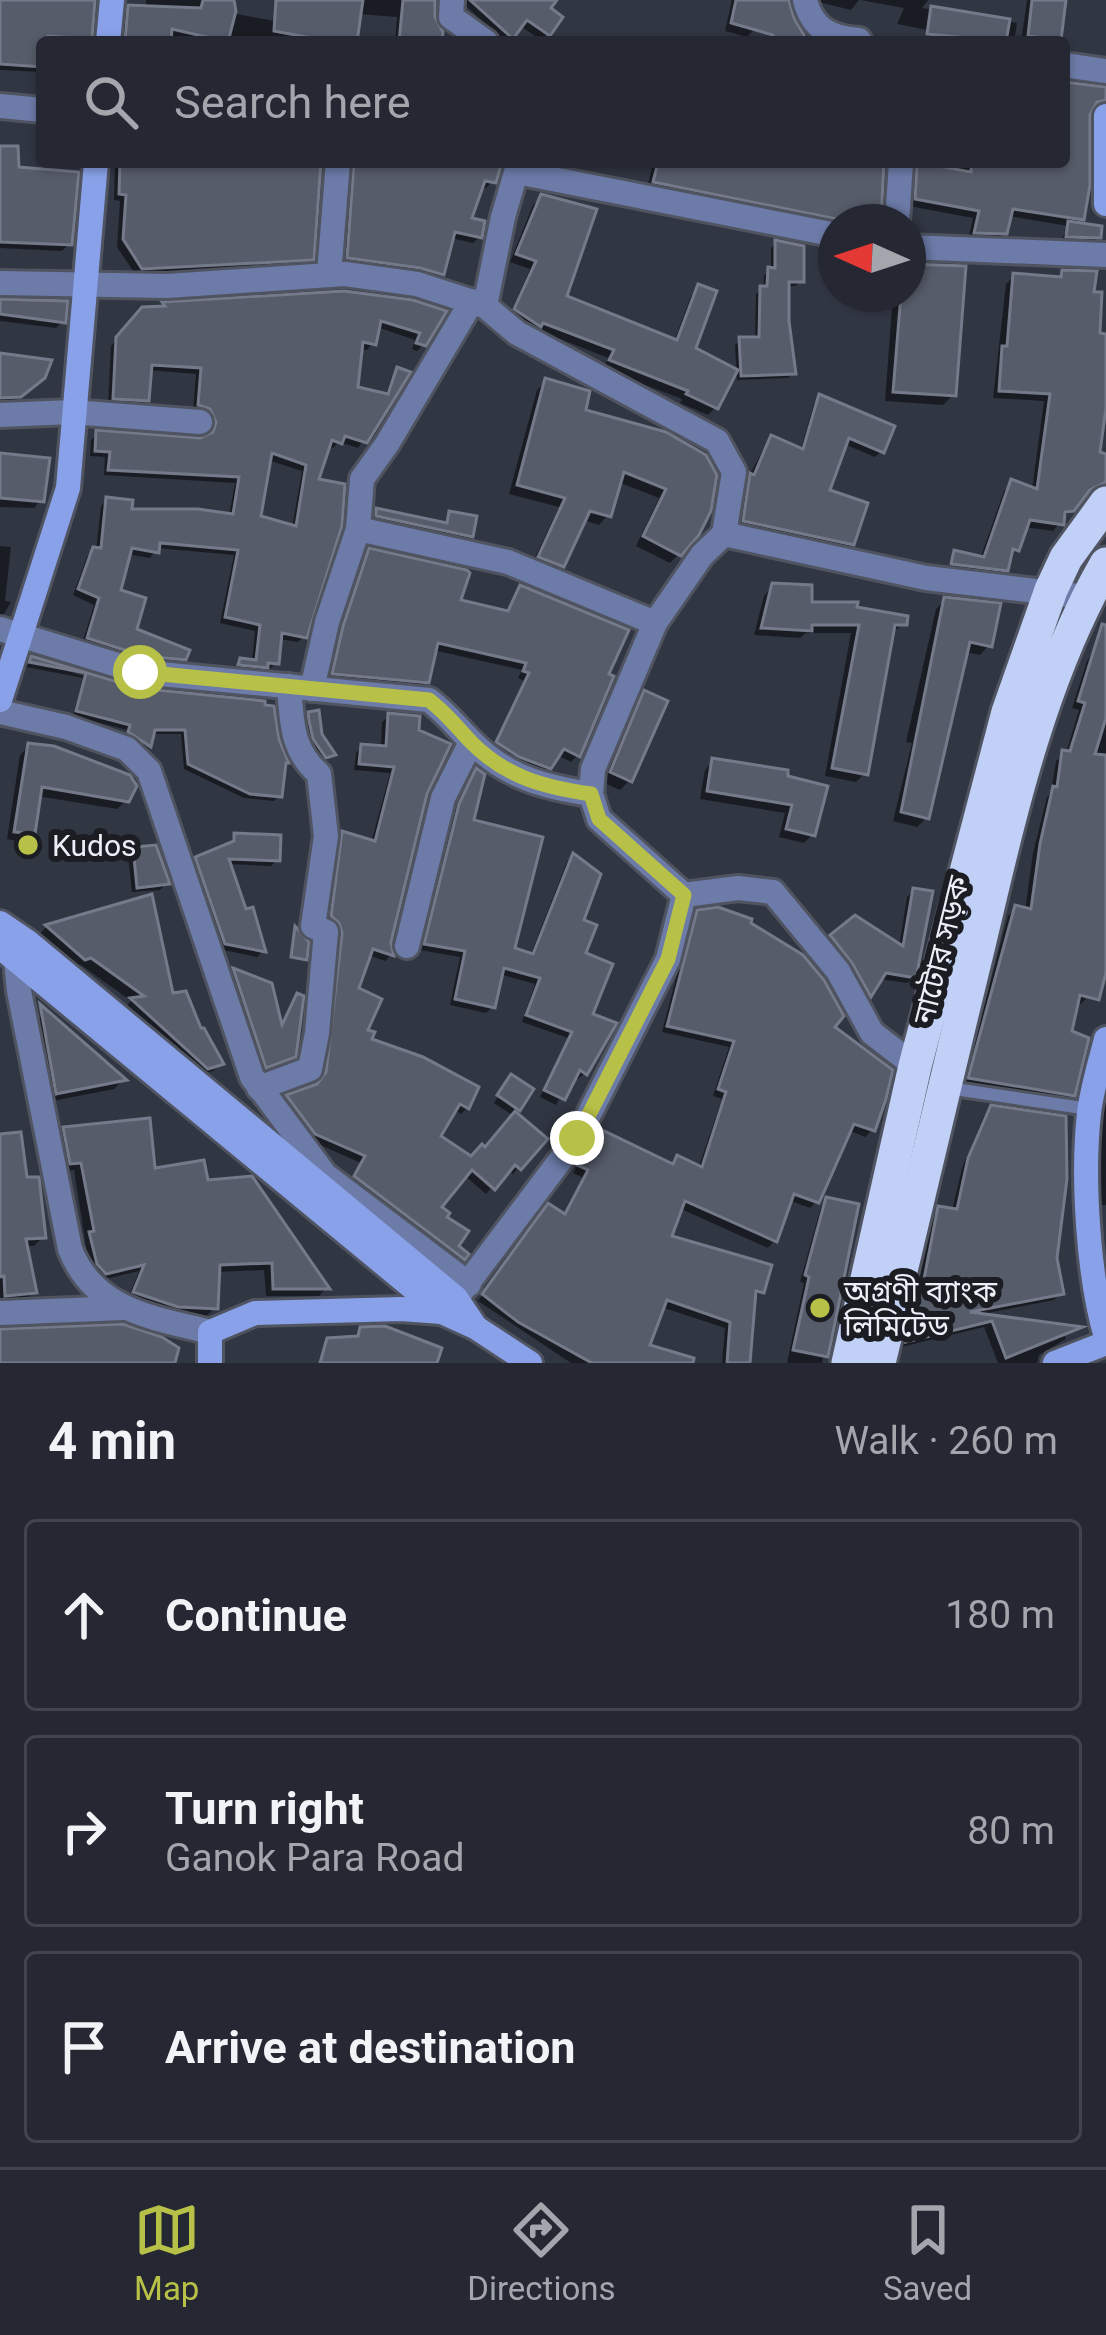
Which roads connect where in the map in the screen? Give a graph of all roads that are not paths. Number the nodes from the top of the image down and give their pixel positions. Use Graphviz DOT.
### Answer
graph roads {
  1 [pos="112,0"];
  2 [pos="452,0"];
  3 [pos="805,0"];
  4 [pos="109,36"];
  5 [pos="478,36"];
  6 [pos="830,36"];
  7 [pos="1070,65"];
  8 [pos="1106,70"];
  9 [pos="0,106"];
  10 [pos="36,109"];
  11 [pos="1106,116"];
  12 [pos="95,168"];
  13 [pos="338,168"];
  14 [pos="518,168"];
  15 [pos="523,168"];
  16 [pos="901,168"];
  17 [pos="898,204"];
  18 [pos="1106,204"];
  19 [pos="818,231"];
  20 [pos="926,248"];
  21 [pos="1106,255"];
  22 [pos="329,274"];
  23 [pos="0,283"];
  24 [pos="84,284"];
  25 [pos="478,304"];
  26 [pos="72,412"];
  27 [pos="0,415"];
  28 [pos="200,422"];
  29 [pos="1106,503"];
  30 [pos="358,529"];
  31 [pos="724,534"];
  32 [pos="1106,564"];
  33 [pos="1051,590"];
  34 [pos="1096,599"];
  35 [pos="655,623"];
  36 [pos="11,631"];
  37 [pos="300,687"];
  38 [pos="0,700"];
  39 [pos="0,712"];
  40 [pos="471,742"];
  41 [pos="591,794"];
  42 [pos="684,895"];
  43 [pos="8,940"];
  44 [pos="407,946"];
  45 [pos="1106,1039"];
  46 [pos="915,1066"];
  47 [pos="259,1088"];
  48 [pos="944,1088"];
  49 [pos="1089,1109"];
  50 [pos="1099,1269"];
  51 [pos="456,1298"];
  52 [pos="122,1308"];
  53 [pos="0,1313"];
  54 [pos="210,1332"];
  55 [pos="1106,1340"];
  56 [pos="494,1353"];
  57 [pos="210,1363"];
  58 [pos="530,1363"];
  59 [pos="848,1363"];
  60 [pos="879,1363"];
  61 [pos="1055,1363"];
  1 -- 4 [label="main road"];
  2 -- 5 [label="street"];
  3 -- 6 [label="street"];
  7 -- 8 [label="street"];
  9 -- 10 [label="street"];
  11 -- 18 [label="main road"];
  12 -- 24 [label="main road"];
  13 -- 22 [label="street"];
  14 -- 25 [label="street"];
  15 -- 19 [label="street"];
  16 -- 17 [label="street"];
  20 -- 21 [label="street"];
  22 -- 24 [label="street"];
  22 -- 25 [label="street"];
  23 -- 24 [label="street"];
  24 -- 26 [label="main road"];
  25 -- 30 [label="street"];
  25 -- 31 [label="street"];
  26 -- 27 [label="street"];
  26 -- 28 [label="street"];
  26 -- 36 [label="main road"];
  29 -- 33 [label="highway"];
  30 -- 35 [label="street"];
  30 -- 37 [label="street"];
  31 -- 33 [label="street"];
  31 -- 35 [label="street"];
  32 -- 34 [label="highway, নাটোর সড়ক"];
  33 -- 34 [label="street"];
  33 -- 46 [label="highway"];
  34 -- 48 [label="highway, নাটোর সড়ক"];
  35 -- 41 [label="street"];
  36 -- 37 [label="street"];
  36 -- 38 [label="main road"];
  37 -- 40 [label="street"];
  37 -- 47 [label="street"];
  39 -- 47 [label="street"];
  40 -- 41 [label="street"];
  40 -- 44 [label="street"];
  41 -- 42 [label="street"];
  42 -- 46 [label="street"];
  42 -- 51 [label="street"];
  43 -- 51 [label="main road"];
  43 -- 52 [label="street"];
  45 -- 49 [label="main road"];
  46 -- 59 [label="highway"];
  47 -- 51 [label="street"];
  48 -- 49 [label="lane"];
  48 -- 60 [label="highway, নাটোর সড়ক"];
  49 -- 50 [label="main road"];
  50 -- 55 [label="main road"];
  51 -- 54 [label="main road"];
  51 -- 56 [label="main road"];
  52 -- 53 [label="street"];
  52 -- 54 [label="street"];
  54 -- 57 [label="main road"];
  55 -- 61 [label="main road"];
  56 -- 58 [label="main road"];
}
